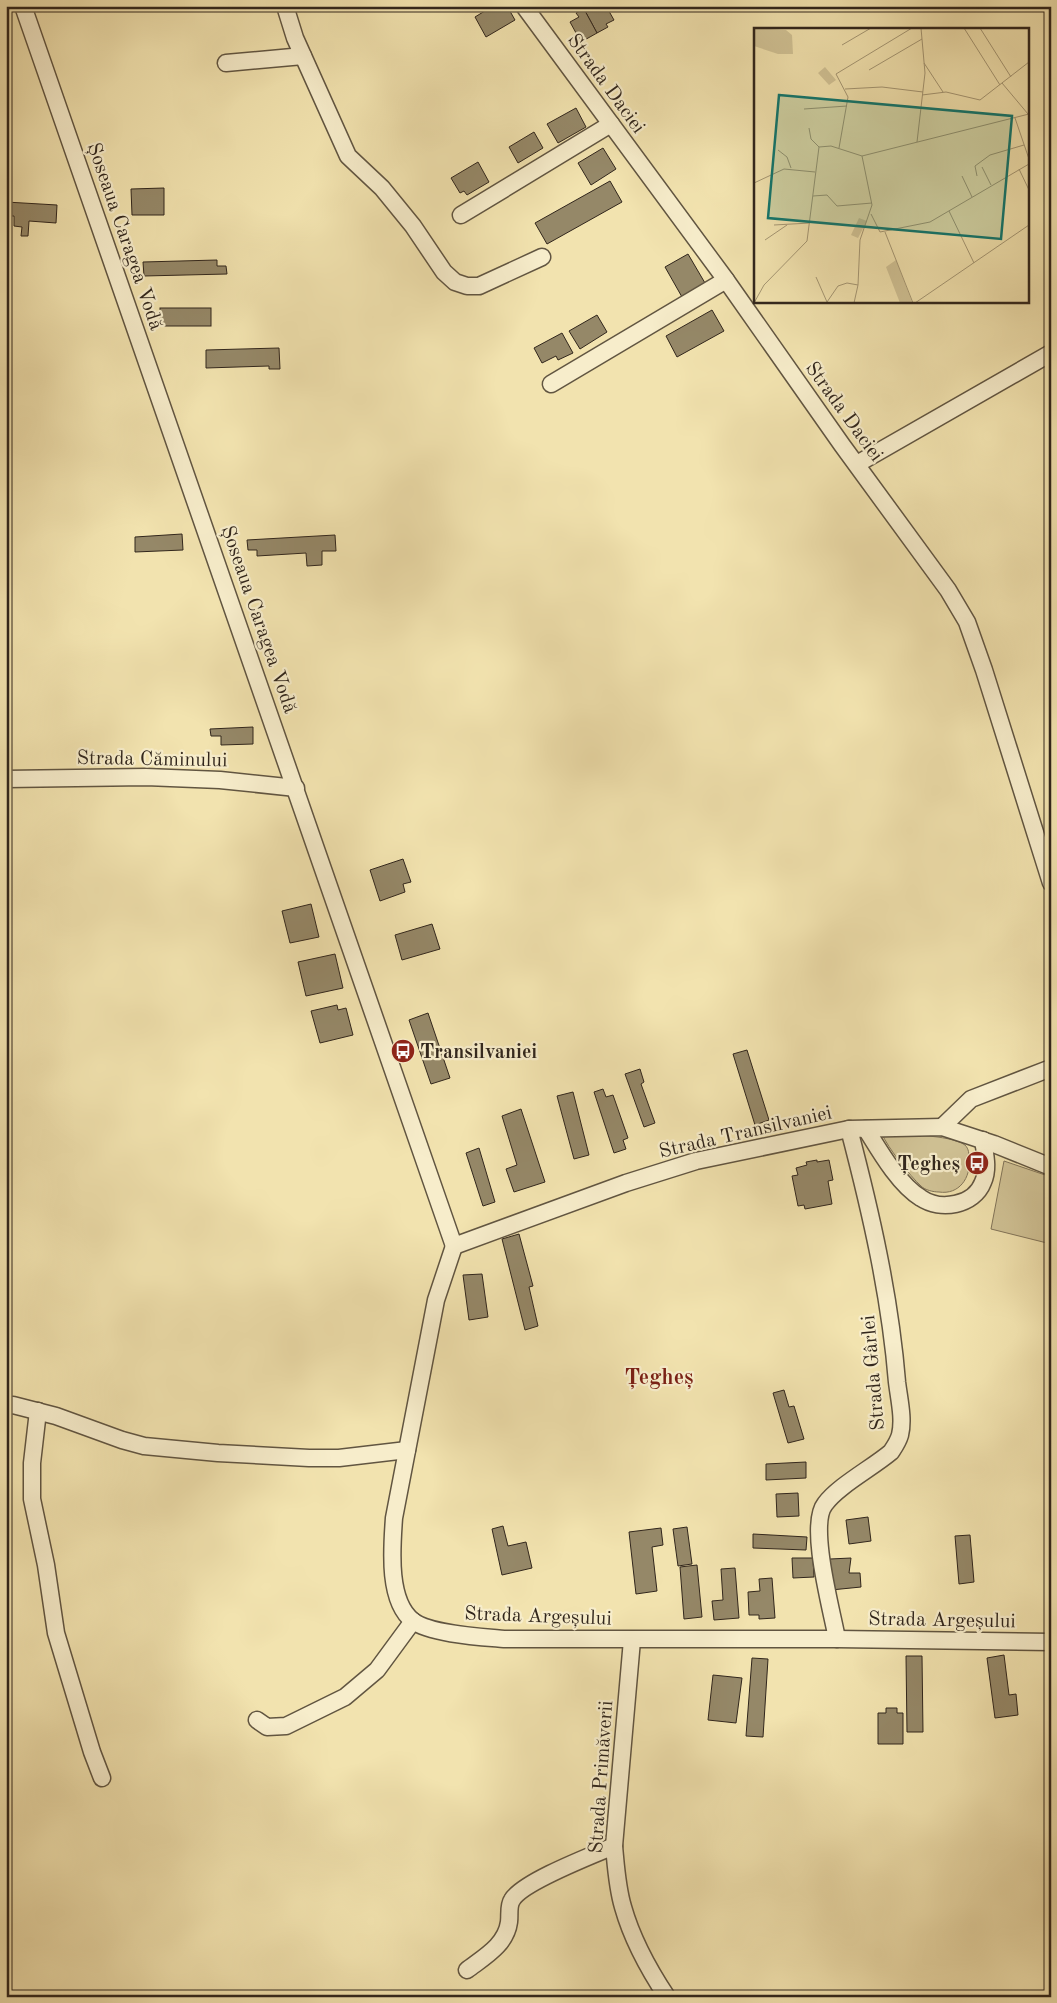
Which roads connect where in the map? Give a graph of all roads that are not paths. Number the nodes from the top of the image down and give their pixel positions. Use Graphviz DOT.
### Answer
graph roads {
  1 [pos="23,6"];
  2 [pos="285,6"];
  3 [pos="524,6"];
  4 [pos="303,56"];
  5 [pos="226,63"];
  6 [pos="611,124"];
  7 [pos="461,215"];
  8 [pos="542,257"];
  9 [pos="726,280"];
  10 [pos="1051,353"];
  11 [pos="551,384"];
  12 [pos="857,464"];
  13 [pos="6,779"];
  14 [pos="296,788"];
  15 [pos="1051,883"];
  16 [pos="1051,1068"];
  17 [pos="942,1127"];
  18 [pos="850,1129"];
  19 [pos="866,1129"];
  20 [pos="983,1140"];
  21 [pos="1051,1167"];
  22 [pos="454,1246"];
  23 [pos="6,1406"];
  24 [pos="38,1411"];
  25 [pos="407,1450"];
  26 [pos="413,1621"];
  27 [pos="837,1639"];
  28 [pos="632,1640"];
  29 [pos="1051,1642"];
  30 [pos="257,1720"];
  31 [pos="102,1778"];
  32 [pos="614,1846"];
  33 [pos="467,1970"];
  34 [pos="667,1997"];
  1 -- 14 [label="street, Șoseaua Caragea Vodă"];
  2 -- 4 [label="street"];
  3 -- 6 [label="street, Strada Daciei"];
  4 -- 5 [label="street"];
  4 -- 8 [label="street"];
  6 -- 7 [label="street"];
  6 -- 9 [label="street, Strada Daciei"];
  9 -- 11 [label="street"];
  9 -- 12 [label="street, Strada Daciei"];
  10 -- 12 [label="street"];
  12 -- 15 [label="street, Strada Daciei"];
  13 -- 14 [label="street, Strada Căminului"];
  14 -- 22 [label="street, Șoseaua Caragea Vodă"];
  16 -- 17 [label="street"];
  17 -- 19 [label="street, Strada Transilvaniei"];
  17 -- 20 [label="street, Strada Transilvaniei"];
  18 -- 19 [label="street, Strada Transilvaniei"];
  18 -- 22 [label="street, Strada Transilvaniei"];
  18 -- 27 [label="street, Strada Gârlei"];
  19 -- 20 [label="street"];
  20 -- 21 [label="street, Strada Transilvaniei"];
  22 -- 25 [label="street"];
  23 -- 24 [label="street"];
  24 -- 25 [label="street"];
  24 -- 31 [label="street"];
  25 -- 26 [label="street"];
  26 -- 28 [label="street, Strada Argeșului"];
  26 -- 30 [label="street"];
  27 -- 28 [label="street, Strada Argeșului"];
  27 -- 29 [label="street, Strada Argeșului"];
  28 -- 32 [label="street, Strada Primăverii"];
  32 -- 33 [label="street"];
  32 -- 34 [label="street, Strada Primăverii"];
}
